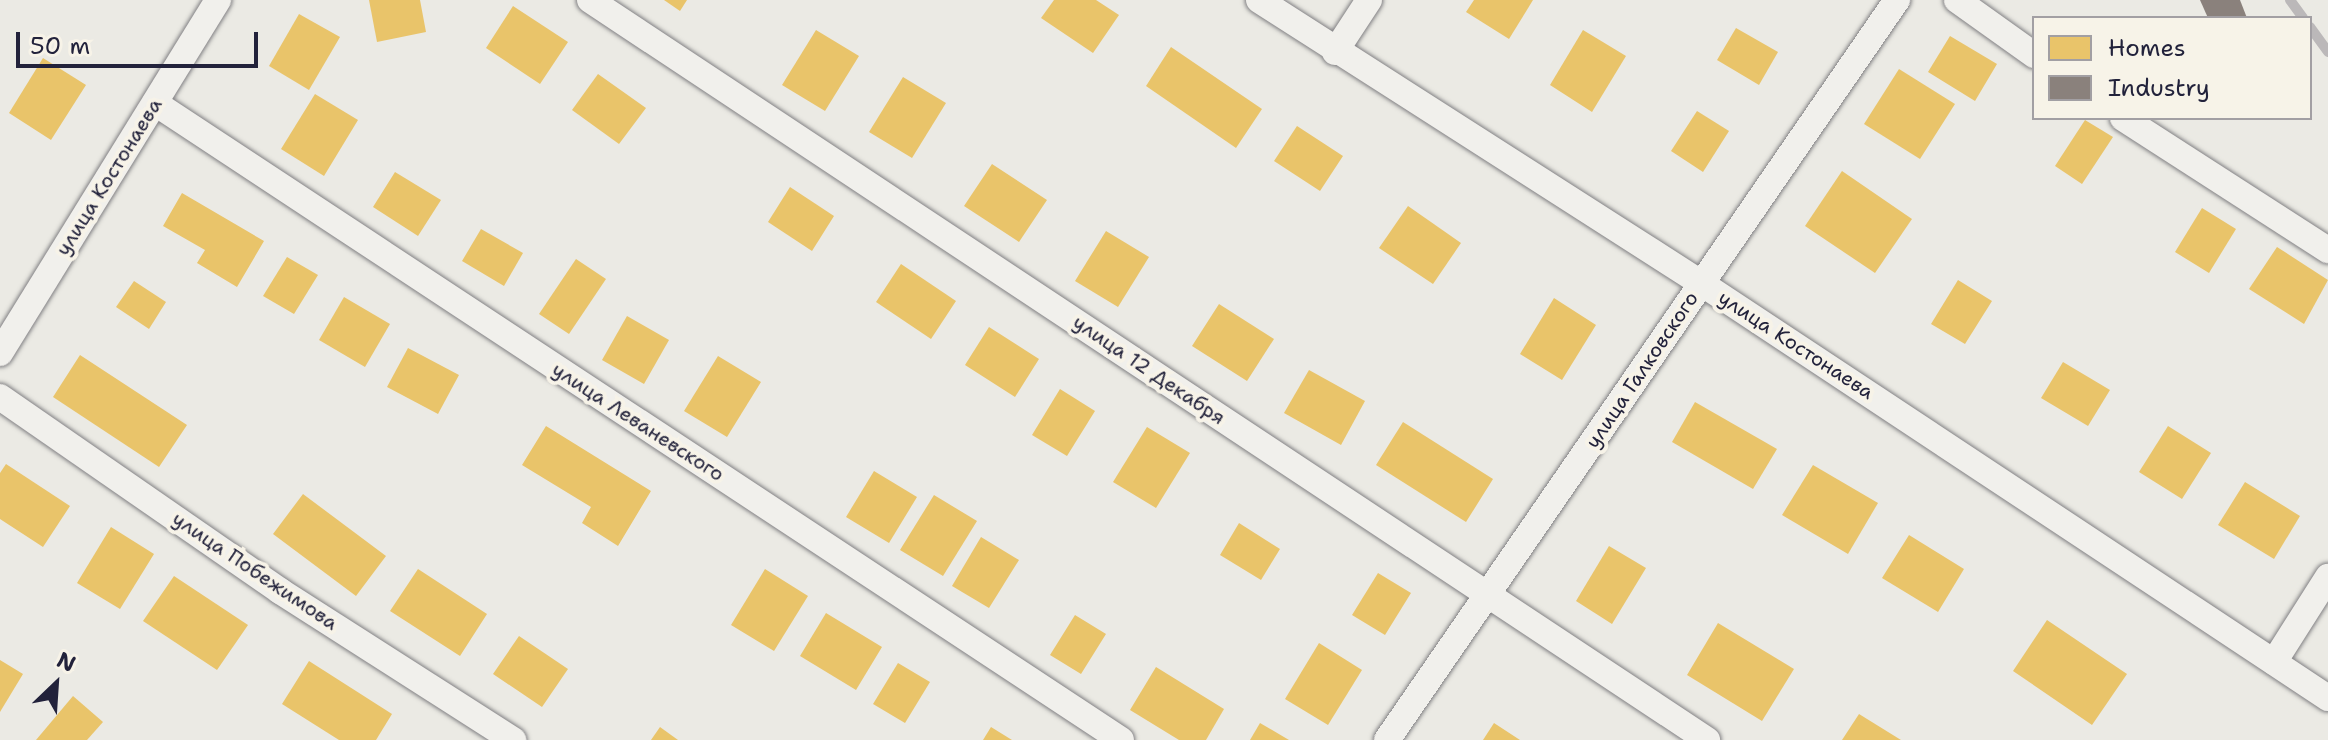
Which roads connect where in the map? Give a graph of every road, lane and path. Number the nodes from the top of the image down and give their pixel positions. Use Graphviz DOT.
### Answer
graph roads {
  1 [pos="218,0"];
  2 [pos="590,0"];
  3 [pos="1259,0"];
  4 [pos="1369,0"];
  5 [pos="1897,0"];
  6 [pos="1957,0"];
  7 [pos="1335,52"];
  8 [pos="2032,54"];
  9 [pos="155,103"];
  10 [pos="2126,120"];
  11 [pos="2328,250"];
  12 [pos="1701,283"];
  13 [pos="0,353"];
  14 [pos="0,397"];
  15 [pos="2328,577"];
  16 [pos="1488,595"];
  17 [pos="2274,662"];
  18 [pos="2328,698"];
  19 [pos="513,740"];
  20 [pos="1121,740"];
  21 [pos="1387,740"];
  22 [pos="1707,740"];
  1 -- 9 [label="street, улица Костонаева"];
  2 -- 16 [label="street, улица 12 Декабря"];
  3 -- 7 [label="street, улица Костонаева"];
  4 -- 7 [label="street"];
  5 -- 12 [label="street, улица Галковского"];
  6 -- 8 [label="street"];
  7 -- 12 [label="street, улица Костонаева"];
  9 -- 13 [label="street, улица Костонаева"];
  9 -- 20 [label="street, улица Леваневского"];
  10 -- 11 [label="street"];
  12 -- 16 [label="street, улица Галковского"];
  12 -- 17 [label="street, улица Костонаева"];
  14 -- 19 [label="street, улица Побежимова"];
  15 -- 17 [label="street"];
  16 -- 21 [label="street, улица Галковского"];
  16 -- 22 [label="street, улица 12 Декабря"];
  17 -- 18 [label="street, улица Костонаева"];
}
